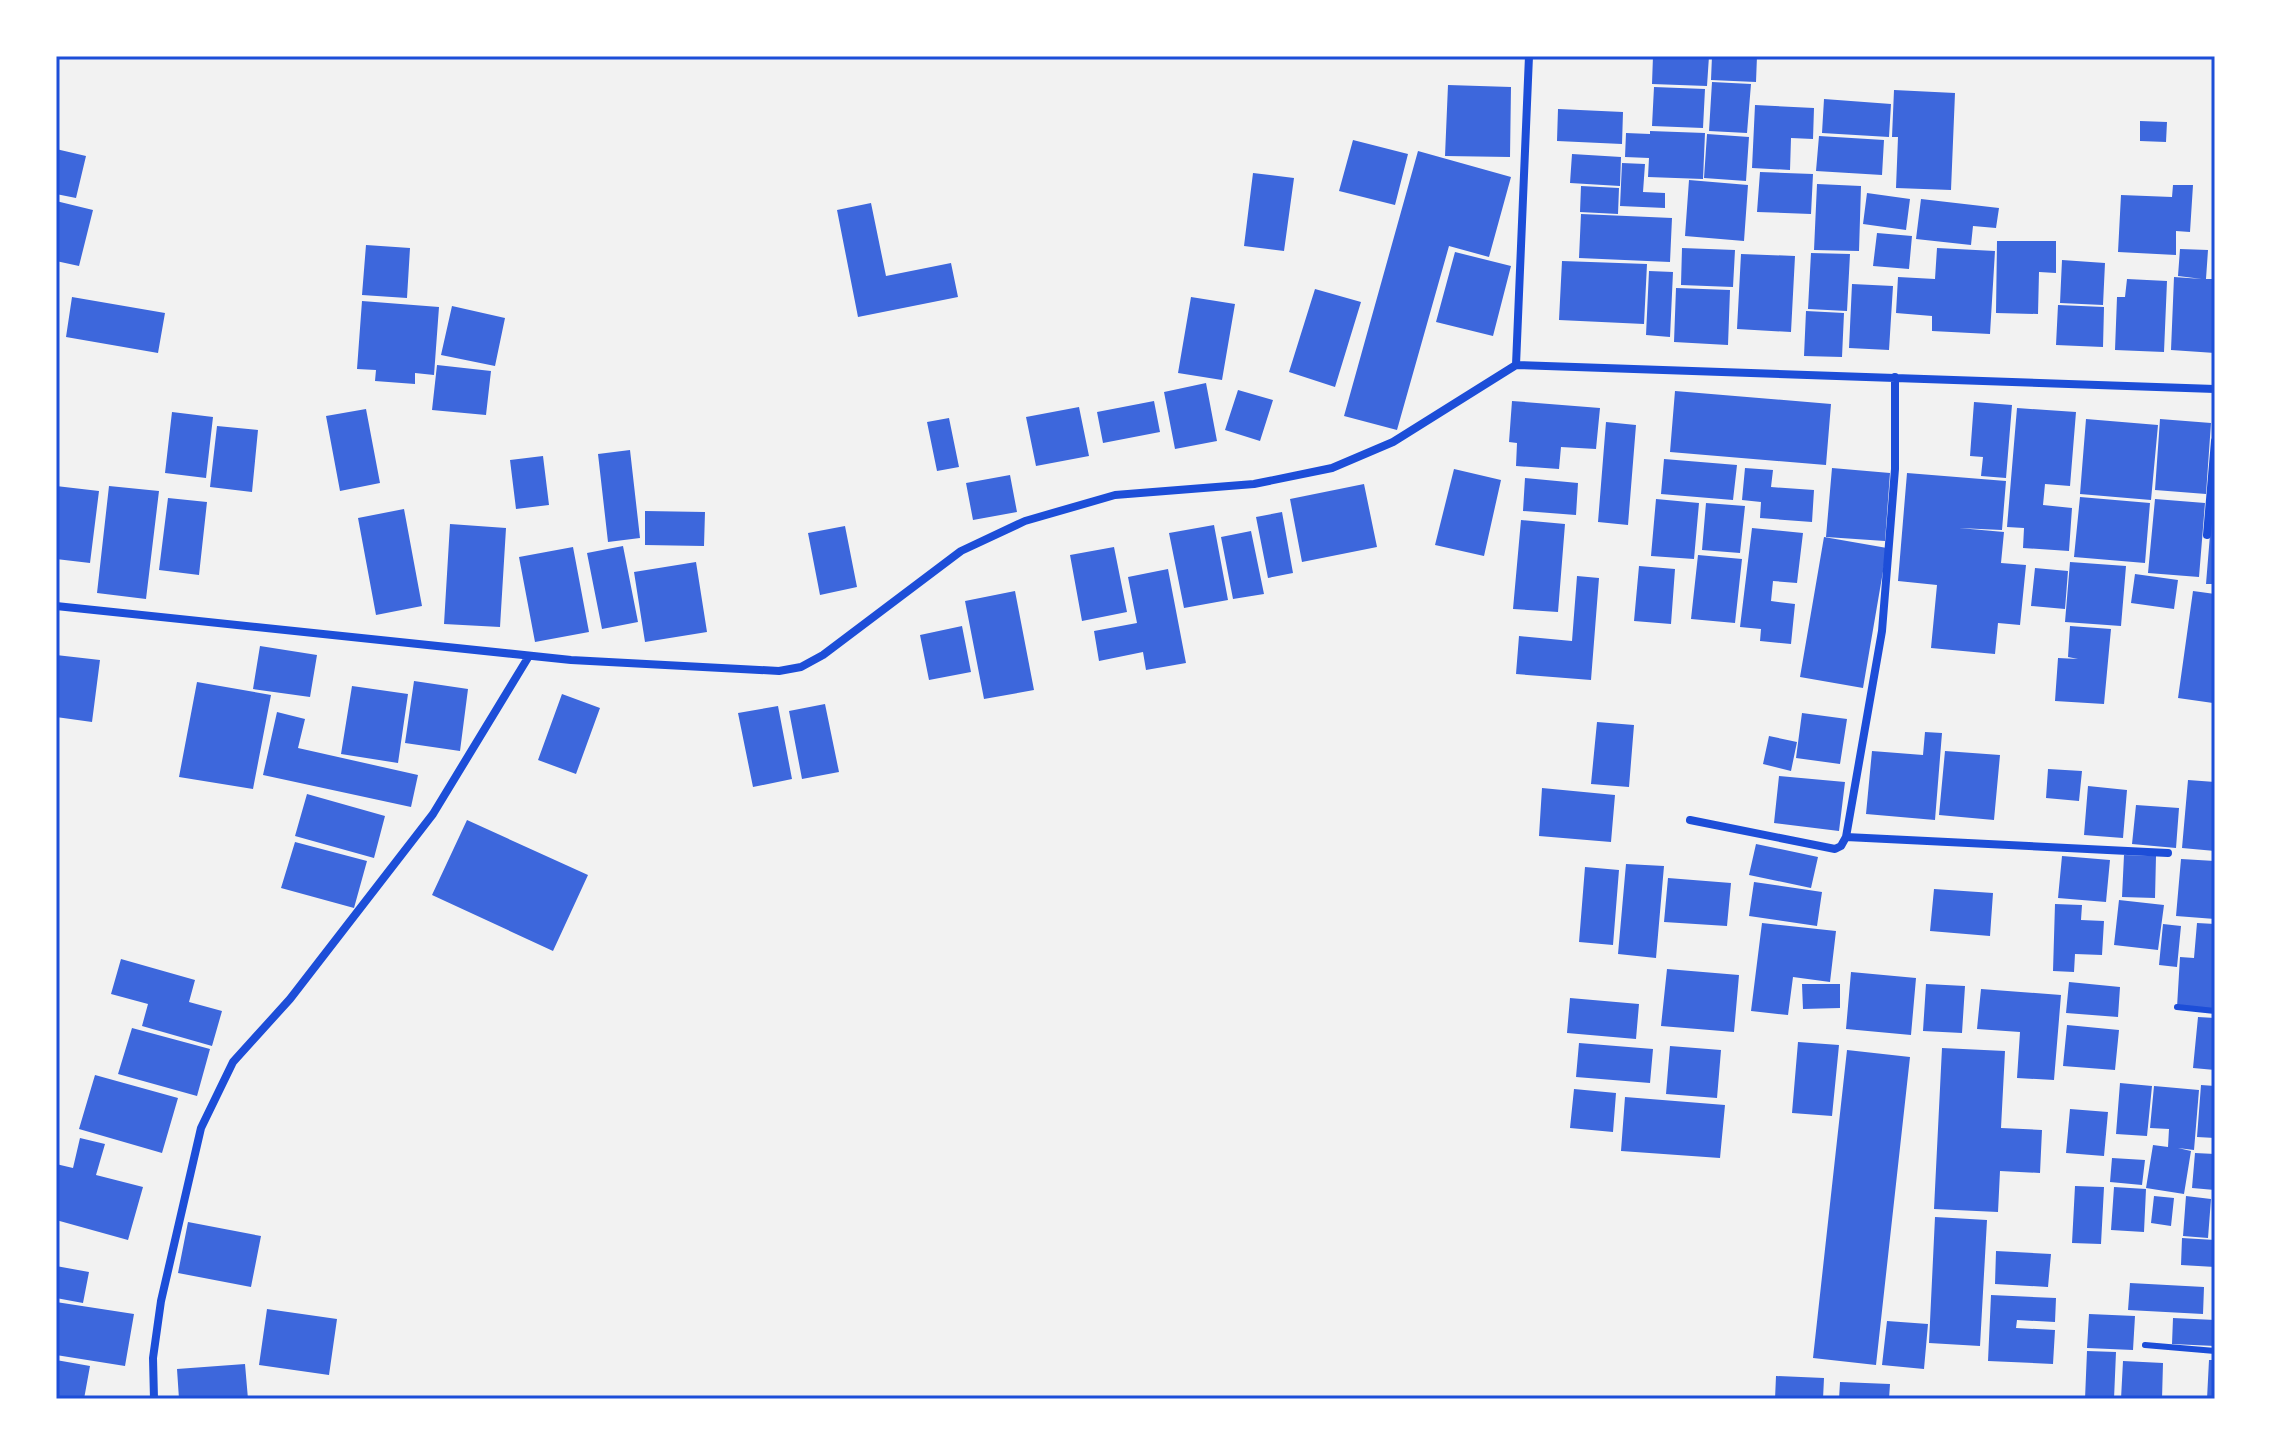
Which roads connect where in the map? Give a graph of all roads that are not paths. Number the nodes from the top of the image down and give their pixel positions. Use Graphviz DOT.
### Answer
graph roads {
  1 [pos="1529,56"];
  2 [pos="1516,365"];
  3 [pos="1895,377"];
  4 [pos="2215,389"];
  5 [pos="2215,441"];
  6 [pos="2207,535"];
  7 [pos="56,606"];
  8 [pos="529,656"];
  9 [pos="1690,820"];
  10 [pos="1846,837"];
  11 [pos="2168,853"];
  12 [pos="2177,1007"];
  13 [pos="2215,1011"];
  14 [pos="2145,1345"];
  15 [pos="2215,1351"];
  16 [pos="154,1399"];
  1 -- 2 [label="street"];
  2 -- 3 [label="street"];
  2 -- 8 [label="street"];
  3 -- 4 [label="street"];
  3 -- 10 [label="street"];
  5 -- 6 [label="street"];
  7 -- 8 [label="street"];
  8 -- 16 [label="street"];
  9 -- 10 [label="street"];
  10 -- 11 [label="street"];
  12 -- 13 [label="lane"];
  14 -- 15 [label="lane"];
}
